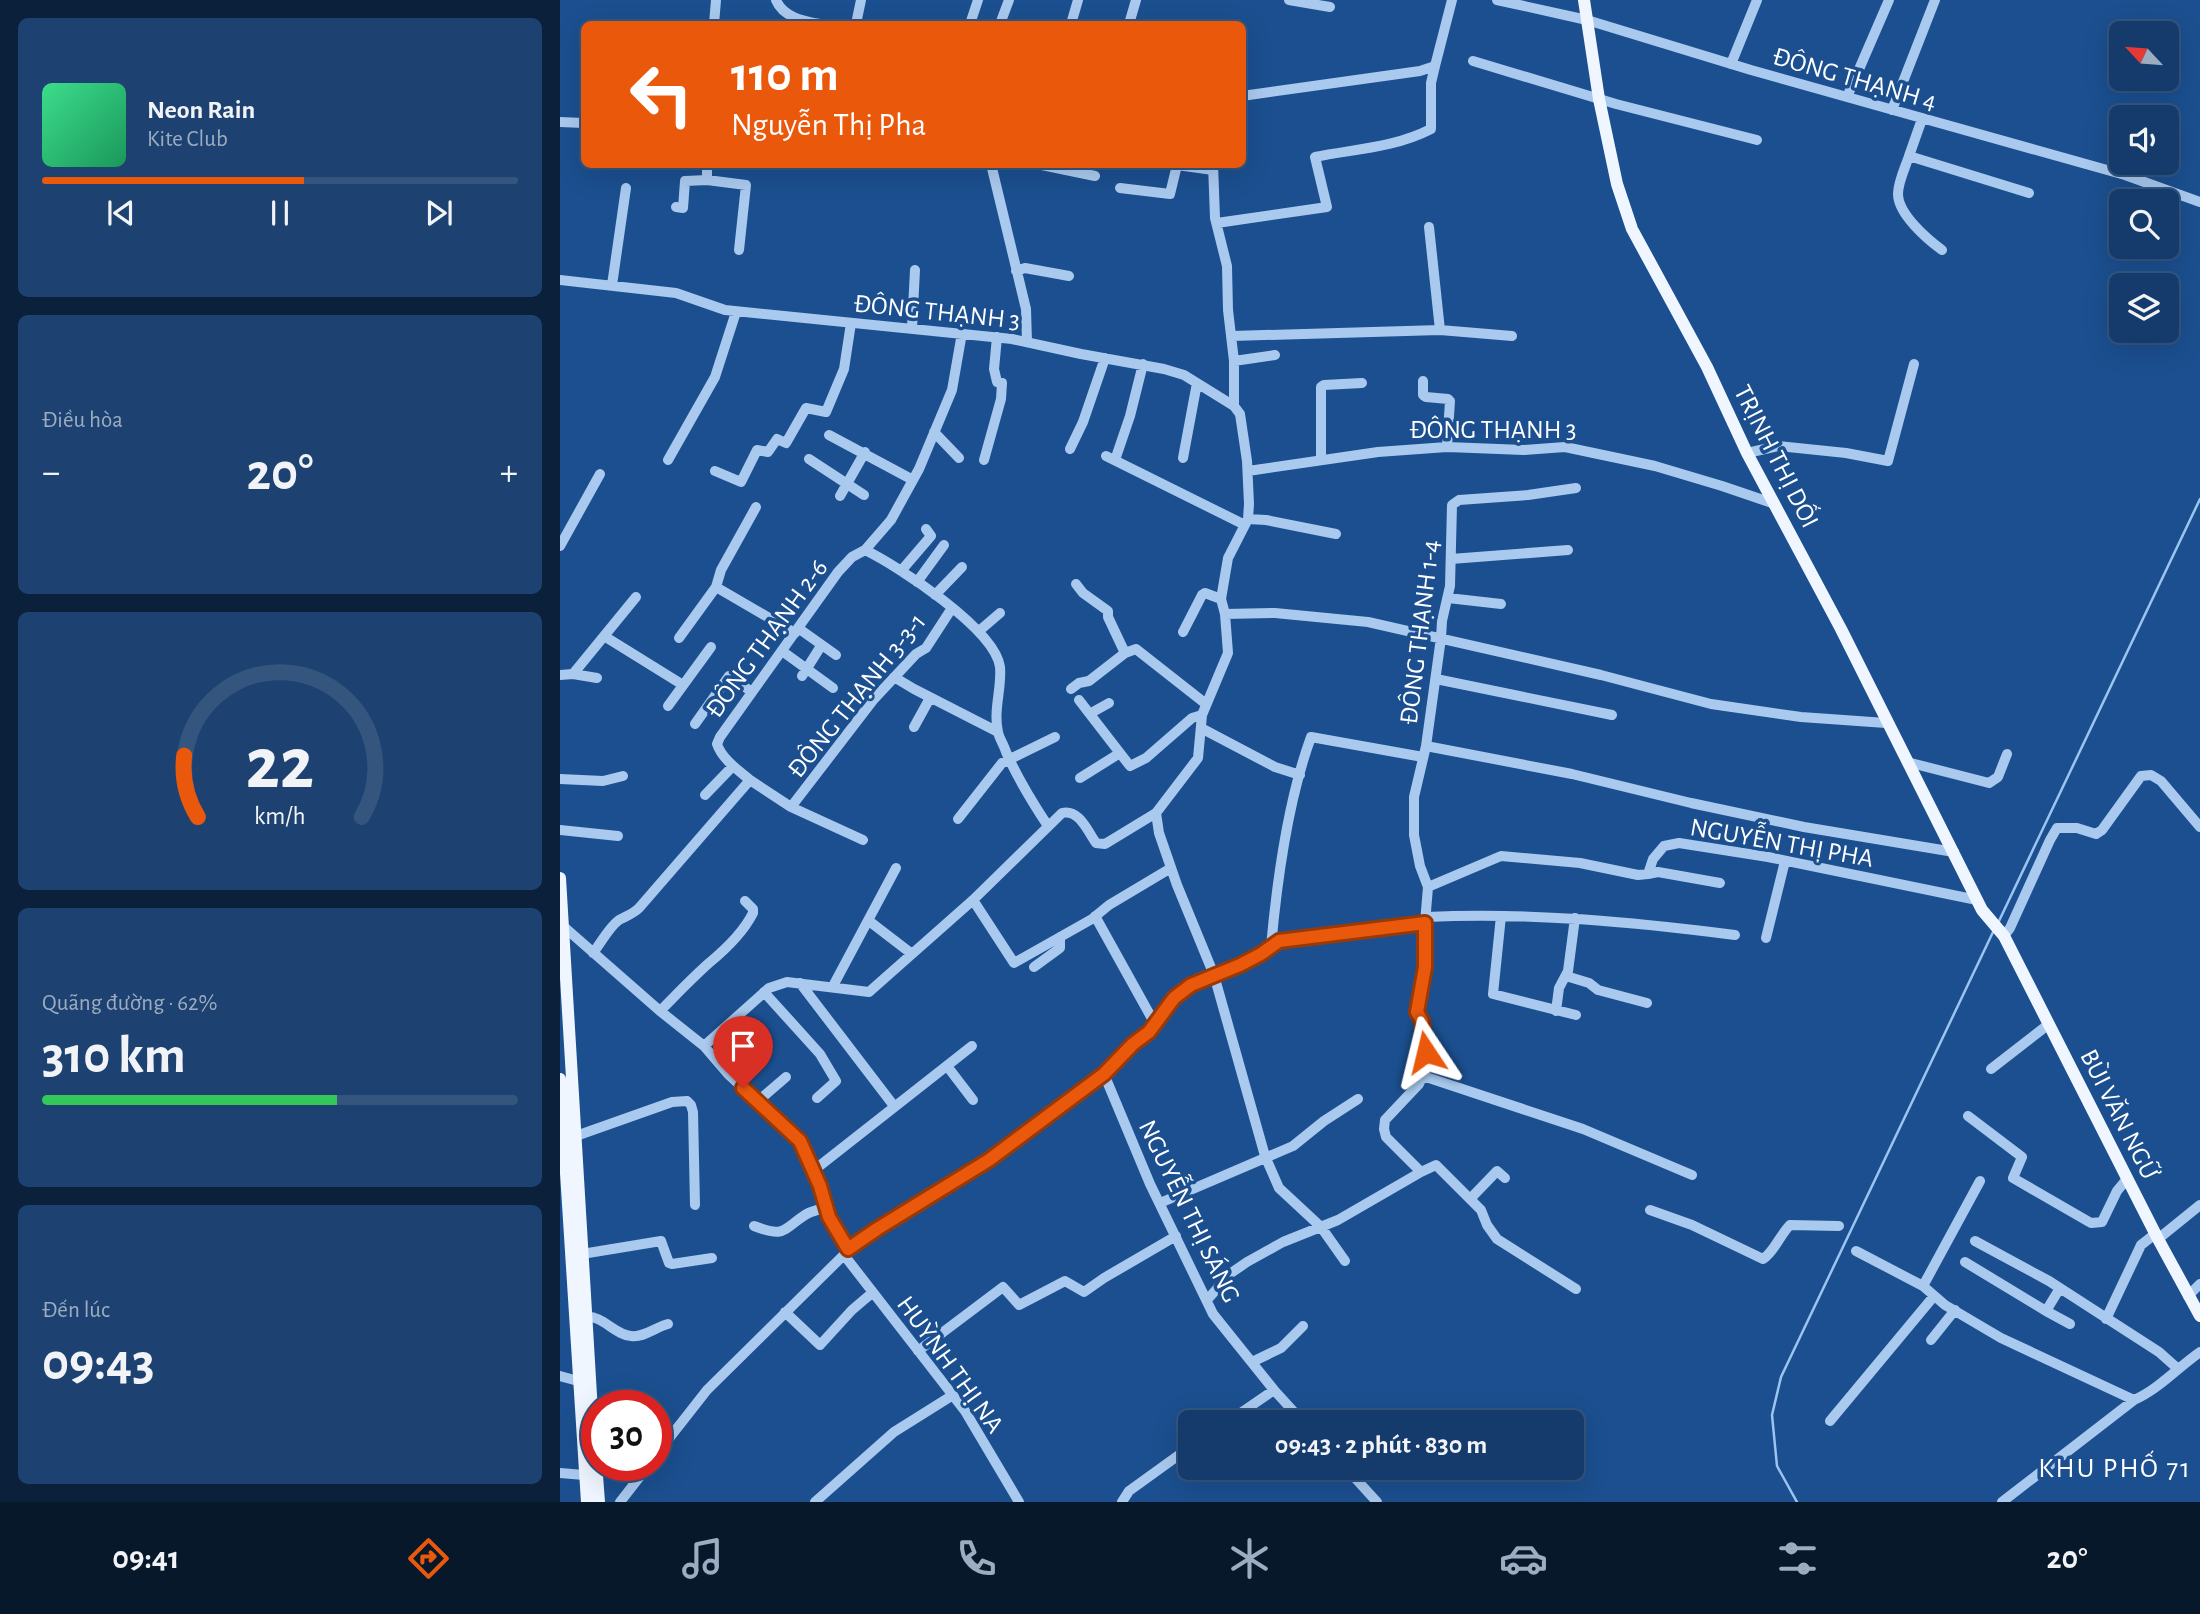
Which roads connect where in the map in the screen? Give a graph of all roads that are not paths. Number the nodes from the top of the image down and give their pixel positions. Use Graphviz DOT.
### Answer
graph roads {
  1 [pos="716,0"];
  2 [pos="776,0"];
  3 [pos="861,0"];
  4 [pos="978,0"];
  5 [pos="1009,0"];
  6 [pos="1078,0"];
  7 [pos="1136,0"];
  8 [pos="1289,0"];
  9 [pos="1452,0"];
  10 [pos="1497,0"];
  11 [pos="1584,0"];
  12 [pos="1757,0"];
  13 [pos="1889,0"];
  14 [pos="1935,0"];
  15 [pos="1330,7"];
  16 [pos="1587,19"];
  17 [pos="714,21"];
  18 [pos="806,21"];
  19 [pos="857,21"];
  20 [pos="971,21"];
  21 [pos="1001,21"];
  22 [pos="1072,21"];
  23 [pos="1130,21"];
  24 [pos="1473,61"];
  25 [pos="1731,64"];
  26 [pos="1435,66"];
  27 [pos="1246,95"];
  28 [pos="1847,97"];
  29 [pos="1599,99"];
  30 [pos="1892,110"];
  31 [pos="1922,119"];
  32 [pos="560,122"];
  33 [pos="581,123"];
  34 [pos="1757,140"];
  35 [pos="1909,156"];
  36 [pos="707,168"];
  37 [pos="992,168"];
  38 [pos="1056,168"];
  39 [pos="1176,168"];
  40 [pos="1213,168"];
  41 [pos="1095,176"];
  42 [pos="707,180"];
  43 [pos="626,188"];
  44 [pos="1120,188"];
  45 [pos="2029,193"];
  46 [pos="2200,202"];
  47 [pos="676,207"];
  48 [pos="1217,223"];
  49 [pos="1429,227"];
  50 [pos="739,250"];
  51 [pos="1942,250"];
  52 [pos="915,270"];
  53 [pos="1016,271"];
  54 [pos="1069,276"];
  55 [pos="560,280"];
  56 [pos="612,285"];
  57 [pos="736,312"];
  58 [pos="851,323"];
  59 [pos="912,328"];
  60 [pos="1440,330"];
  61 [pos="962,333"];
  62 [pos="1232,336"];
  63 [pos="1512,336"];
  64 [pos="998,337"];
  65 [pos="1027,342"];
  66 [pos="1275,355"];
  67 [pos="1105,358"];
  68 [pos="1234,360"];
  69 [pos="1143,364"];
  70 [pos="1914,364"];
  71 [pos="1423,381"];
  72 [pos="1197,383"];
  73 [pos="1362,383"];
  74 [pos="1234,406"];
  75 [pos="934,432"];
  76 [pos="829,435"];
  77 [pos="1447,447"];
  78 [pos="1070,449"];
  79 [pos="865,452"];
  80 [pos="1747,453"];
  81 [pos="960,458"];
  82 [pos="1183,458"];
  83 [pos="809,459"];
  84 [pos="668,460"];
  85 [pos="984,460"];
  86 [pos="1321,460"];
  87 [pos="715,471"];
  88 [pos="1248,471"];
  89 [pos="600,474"];
  90 [pos="913,480"];
  91 [pos="848,483"];
  92 [pos="1576,488"];
  93 [pos="863,495"];
  94 [pos="840,496"];
  95 [pos="1775,504"];
  96 [pos="755,507"];
  97 [pos="1246,522"];
  98 [pos="926,529"];
  99 [pos="1336,534"];
  100 [pos="944,545"];
  101 [pos="560,546"];
  102 [pos="864,550"];
  103 [pos="1568,550"];
  104 [pos="1451,559"];
  105 [pos="962,567"];
  106 [pos="901,571"];
  107 [pos="917,582"];
  108 [pos="1076,584"];
  109 [pos="716,587"];
  110 [pos="935,595"];
  111 [pos="636,597"];
  112 [pos="1448,598"];
  113 [pos="1221,599"];
  114 [pos="1500,604"];
  115 [pos="952,608"];
  116 [pos="1000,612"];
  117 [pos="1225,614"];
  118 [pos="796,631"];
  119 [pos="979,631"];
  120 [pos="1183,632"];
  121 [pos="604,636"];
  122 [pos="679,638"];
  123 [pos="1441,638"];
  124 [pos="821,646"];
  125 [pos="711,647"];
  126 [pos="782,651"];
  127 [pos="1125,653"];
  128 [pos="836,655"];
  129 [pos="804,672"];
  130 [pos="573,674"];
  131 [pos="560,675"];
  132 [pos="597,677"];
  133 [pos="894,677"];
  134 [pos="1436,679"];
  135 [pos="682,685"];
  136 [pos="834,688"];
  137 [pos="1071,689"];
  138 [pos="752,692"];
  139 [pos="930,698"];
  140 [pos="1079,700"];
  141 [pos="1108,703"];
  142 [pos="1206,704"];
  143 [pos="668,706"];
  144 [pos="1091,713"];
  145 [pos="1202,715"];
  146 [pos="1612,715"];
  147 [pos="1886,723"];
  148 [pos="695,724"];
  149 [pos="914,727"];
  150 [pos="1201,728"];
  151 [pos="998,732"];
  152 [pos="1055,737"];
  153 [pos="1425,752"];
  154 [pos="1120,753"];
  155 [pos="2007,754"];
  156 [pos="1009,758"];
  157 [pos="1907,762"];
  158 [pos="733,766"];
  159 [pos="1300,775"];
  160 [pos="623,776"];
  161 [pos="1080,778"];
  162 [pos="560,779"];
  163 [pos="750,780"];
  164 [pos="705,795"];
  165 [pos="791,807"];
  166 [pos="1156,813"];
  167 [pos="958,819"];
  168 [pos="1048,826"];
  169 [pos="2200,827"];
  170 [pos="560,830"];
  171 [pos="618,836"];
  172 [pos="863,840"];
  173 [pos="1954,852"];
  174 [pos="1785,861"];
  175 [pos="896,868"];
  176 [pos="1171,868"];
  177 [pos="1648,874"];
  178 [pos="560,878"];
  179 [pos="1720,883"];
  180 [pos="1428,887"];
  181 [pos="973,900"];
  182 [pos="1978,900"];
  183 [pos="744,901"];
  184 [pos="1095,916"];
  185 [pos="1501,916"];
  186 [pos="1575,918"];
  187 [pos="1426,920"];
  188 [pos="869,921"];
  189 [pos="563,926"];
  190 [pos="2002,934"];
  191 [pos="1735,935"];
  192 [pos="1060,937"];
  193 [pos="1766,938"];
  194 [pos="1271,947"];
  195 [pos="593,953"];
  196 [pos="912,954"];
  197 [pos="1034,967"];
  198 [pos="1214,975"];
  199 [pos="1566,976"];
  200 [pos="800,983"];
  201 [pos="833,986"];
  202 [pos="764,992"];
  203 [pos="1647,1003"];
  204 [pos="660,1011"];
  205 [pos="1556,1011"];
  206 [pos="1576,1015"];
  207 [pos="1155,1024"];
  208 [pos="2049,1024"];
  209 [pos="704,1046"];
  210 [pos="972,1046"];
  211 [pos="947,1066"];
  212 [pos="1991,1069"];
  213 [pos="1104,1074"];
  214 [pos="1423,1076"];
  215 [pos="786,1077"];
  216 [pos="560,1079"];
  217 [pos="817,1098"];
  218 [pos="1358,1099"];
  219 [pos="973,1100"];
  220 [pos="757,1102"];
  221 [pos="894,1106"];
  222 [pos="1968,1116"];
  223 [pos="576,1136"];
  224 [pos="1265,1156"];
  225 [pos="813,1171"];
  226 [pos="1421,1171"];
  227 [pos="1692,1175"];
  228 [pos="1505,1178"];
  229 [pos="2127,1179"];
  230 [pos="1980,1181"];
  231 [pos="563,1196"];
  232 [pos="1471,1198"];
  233 [pos="1160,1203"];
  234 [pos="695,1205"];
  235 [pos="2200,1205"];
  236 [pos="826,1208"];
  237 [pos="1650,1210"];
  238 [pos="754,1226"];
  239 [pos="1839,1226"];
  240 [pos="1321,1227"];
  241 [pos="1176,1236"];
  242 [pos="2156,1236"];
  243 [pos="1975,1241"];
  244 [pos="1856,1251"];
  245 [pos="846,1252"];
  246 [pos="582,1254"];
  247 [pos="712,1258"];
  248 [pos="1345,1261"];
  249 [pos="1965,1262"];
  250 [pos="2200,1284"];
  251 [pos="1923,1286"];
  252 [pos="2060,1288"];
  253 [pos="1576,1289"];
  254 [pos="872,1293"];
  255 [pos="1934,1296"];
  256 [pos="2188,1296"];
  257 [pos="1207,1300"];
  258 [pos="1955,1310"];
  259 [pos="2046,1311"];
  260 [pos="785,1312"];
  261 [pos="2200,1316"];
  262 [pos="586,1317"];
  263 [pos="2106,1319"];
  264 [pos="668,1324"];
  265 [pos="2070,1324"];
  266 [pos="1303,1326"];
  267 [pos="1931,1340"];
  268 [pos="918,1351"];
  269 [pos="2200,1352"];
  270 [pos="1252,1362"];
  271 [pos="2177,1368"];
  272 [pos="560,1376"];
  273 [pos="578,1381"];
  274 [pos="1274,1390"];
  275 [pos="953,1395"];
  276 [pos="2134,1400"];
  277 [pos="1245,1410"];
  278 [pos="1292,1410"];
  279 [pos="1830,1421"];
  280 [pos="581,1428"];
  281 [pos="672,1435"];
  282 [pos="1178,1456"];
  283 [pos="560,1474"];
  284 [pos="581,1475"];
  285 [pos="1357,1480"];
  286 [pos="585,1481"];
  287 [pos="636,1481"];
  288 [pos="587,1502"];
  289 [pos="599,1502"];
  290 [pos="620,1502"];
  291 [pos="815,1502"];
  292 [pos="1018,1502"];
  293 [pos="1122,1502"];
  294 [pos="1377,1502"];
  295 [pos="2002,1502"];
  1 -- 17 [label="street"];
  2 -- 18 [label="street"];
  3 -- 19 [label="street"];
  4 -- 20 [label="street"];
  5 -- 21 [label="street"];
  6 -- 22 [label="street"];
  7 -- 23 [label="street"];
  8 -- 15 [label="street"];
  9 -- 26 [label="street"];
  10 -- 16 [label="street, ĐÔNG THẠNH 4"];
  11 -- 16 [label="main road, TRỊNH THỊ DỐI"];
  12 -- 25 [label="street"];
  13 -- 28 [label="street"];
  14 -- 30 [label="street"];
  16 -- 25 [label="street, ĐÔNG THẠNH 4"];
  16 -- 29 [label="main road, TRỊNH THỊ DỐI"];
  24 -- 29 [label="street"];
  25 -- 28 [label="street, ĐÔNG THẠNH 4"];
  26 -- 27 [label="street"];
  26 -- 48 [label="street"];
  28 -- 30 [label="street, ĐÔNG THẠNH 4"];
  29 -- 34 [label="street"];
  29 -- 80 [label="main road, TRỊNH THỊ DỐI"];
  30 -- 31 [label="street, ĐÔNG THẠNH 4"];
  31 -- 35 [label="street"];
  31 -- 46 [label="street, ĐÔNG THẠNH 4"];
  32 -- 33 [label="street"];
  35 -- 45 [label="street"];
  35 -- 51 [label="street"];
  36 -- 42 [label="street"];
  37 -- 53 [label="street"];
  38 -- 41 [label="street"];
  39 -- 44 [label="street"];
  40 -- 48 [label="street"];
  42 -- 47 [label="street"];
  42 -- 50 [label="street"];
  43 -- 56 [label="street"];
  48 -- 62 [label="street"];
  49 -- 60 [label="street"];
  52 -- 59 [label="street"];
  53 -- 54 [label="street"];
  53 -- 65 [label="street"];
  55 -- 56 [label="street, ĐÔNG THẠNH 3"];
  56 -- 57 [label="street, ĐÔNG THẠNH 3"];
  57 -- 58 [label="street, ĐÔNG THẠNH 3"];
  57 -- 84 [label="street"];
  58 -- 59 [label="street, ĐÔNG THẠNH 3"];
  58 -- 87 [label="street"];
  59 -- 61 [label="street, ĐÔNG THẠNH 3"];
  60 -- 62 [label="street"];
  60 -- 63 [label="street"];
  61 -- 64 [label="street, ĐÔNG THẠNH 3"];
  61 -- 75 [label="street"];
  62 -- 68 [label="street"];
  64 -- 65 [label="street, ĐÔNG THẠNH 3"];
  64 -- 85 [label="street"];
  65 -- 67 [label="street, ĐÔNG THẠNH 3"];
  66 -- 68 [label="street"];
  67 -- 69 [label="street, ĐÔNG THẠNH 3"];
  67 -- 78 [label="street"];
  68 -- 74 [label="street"];
  69 -- 72 [label="street, ĐÔNG THẠNH 3"];
  69 -- 97 [label="street"];
  70 -- 80 [label="street"];
  71 -- 77 [label="street"];
  72 -- 74 [label="street, ĐÔNG THẠNH 3"];
  72 -- 82 [label="street"];
  73 -- 86 [label="street"];
  74 -- 88 [label="street"];
  75 -- 81 [label="street"];
  75 -- 90 [label="street"];
  76 -- 79 [label="street"];
  77 -- 86 [label="street, ĐÔNG THẠNH 3"];
  77 -- 95 [label="street, ĐÔNG THẠNH 3"];
  79 -- 90 [label="street"];
  79 -- 91 [label="street"];
  80 -- 95 [label="main road, TRỊNH THỊ DỐI"];
  83 -- 91 [label="street"];
  86 -- 88 [label="street, ĐÔNG THẠNH 3"];
  88 -- 97 [label="street"];
  89 -- 101 [label="street"];
  90 -- 102 [label="street"];
  91 -- 93 [label="street"];
  91 -- 94 [label="street"];
  92 -- 104 [label="street, ĐÔNG THẠNH 1-4"];
  95 -- 147 [label="main road, TRỊNH THỊ DỐI"];
  96 -- 109 [label="street"];
  97 -- 99 [label="street"];
  97 -- 113 [label="street"];
  98 -- 106 [label="street"];
  100 -- 107 [label="street"];
  102 -- 106 [label="street, ĐÔNG THẠNH 2-6"];
  102 -- 118 [label="street, ĐÔNG THẠNH 2-6"];
  103 -- 104 [label="street"];
  104 -- 112 [label="street, ĐÔNG THẠNH 1-4"];
  105 -- 110 [label="street"];
  106 -- 107 [label="street, ĐÔNG THẠNH 2-6"];
  107 -- 110 [label="street, ĐÔNG THẠNH 2-6"];
  108 -- 127 [label="street"];
  109 -- 118 [label="street"];
  109 -- 122 [label="street"];
  110 -- 115 [label="street, ĐÔNG THẠNH 2-6"];
  111 -- 121 [label="street"];
  112 -- 114 [label="street"];
  112 -- 123 [label="street, ĐÔNG THẠNH 1-4"];
  113 -- 117 [label="street"];
  113 -- 120 [label="street"];
  115 -- 119 [label="street, ĐÔNG THẠNH 2-6"];
  115 -- 133 [label="street, ĐÔNG THẠNH 3-3-1"];
  116 -- 119 [label="street"];
  117 -- 123 [label="street"];
  117 -- 142 [label="street"];
  118 -- 124 [label="street"];
  118 -- 126 [label="street, ĐÔNG THẠNH 2-6"];
  119 -- 151 [label="street, ĐÔNG THẠNH 2-6"];
  121 -- 130 [label="street"];
  121 -- 135 [label="street"];
  123 -- 134 [label="street, ĐÔNG THẠNH 1-4"];
  123 -- 147 [label="street"];
  124 -- 128 [label="street"];
  124 -- 129 [label="street"];
  125 -- 135 [label="street"];
  126 -- 129 [label="street"];
  126 -- 138 [label="street, ĐÔNG THẠNH 2-6"];
  127 -- 137 [label="street"];
  127 -- 142 [label="street"];
  129 -- 136 [label="street"];
  130 -- 131 [label="street"];
  130 -- 132 [label="street"];
  133 -- 139 [label="street"];
  133 -- 165 [label="street, ĐÔNG THẠNH 3-3-1"];
  134 -- 146 [label="street"];
  134 -- 153 [label="street, ĐÔNG THẠNH 1-4"];
  135 -- 143 [label="street"];
  138 -- 148 [label="street"];
  138 -- 158 [label="street, ĐÔNG THẠNH 2-6"];
  139 -- 149 [label="street"];
  139 -- 151 [label="street"];
  140 -- 144 [label="street"];
  141 -- 144 [label="street"];
  142 -- 145 [label="street"];
  144 -- 154 [label="street"];
  145 -- 150 [label="street"];
  145 -- 154 [label="street"];
  147 -- 157 [label="main road, TRỊNH THỊ DỐI"];
  150 -- 159 [label="street"];
  150 -- 166 [label="street"];
  151 -- 156 [label="street, ĐÔNG THẠNH 2-6"];
  152 -- 156 [label="street"];
  153 -- 159 [label="street"];
  153 -- 173 [label="street"];
  153 -- 180 [label="street, ĐÔNG THẠNH 1-4"];
  154 -- 161 [label="street"];
  155 -- 157 [label="street"];
  156 -- 167 [label="street"];
  156 -- 168 [label="street, ĐÔNG THẠNH 2-6"];
  157 -- 173 [label="main road, TRỊNH THỊ DỐI"];
  158 -- 163 [label="street"];
  158 -- 164 [label="street"];
  159 -- 194 [label="street"];
  160 -- 162 [label="street"];
  163 -- 165 [label="street"];
  163 -- 195 [label="street"];
  165 -- 172 [label="street"];
  166 -- 168 [label="street"];
  166 -- 176 [label="street"];
  168 -- 181 [label="street"];
  169 -- 190 [label="street"];
  170 -- 171 [label="street"];
  173 -- 182 [label="main road, TRỊNH THỊ DỐI"];
  174 -- 177 [label="street, NGUYỄN THỊ PHA"];
  174 -- 182 [label="street, NGUYỄN THỊ PHA"];
  174 -- 193 [label="street"];
  175 -- 188 [label="street"];
  176 -- 184 [label="street"];
  176 -- 198 [label="street"];
  177 -- 179 [label="street"];
  177 -- 180 [label="street"];
  178 -- 189 [label="main road"];
  180 -- 187 [label="street"];
  181 -- 192 [label="street"];
  181 -- 196 [label="street"];
  182 -- 190 [label="main road, TRỊNH THỊ DỐI"];
  183 -- 204 [label="street"];
  184 -- 192 [label="street"];
  184 -- 207 [label="street"];
  185 -- 186 [label="street"];
  185 -- 187 [label="street"];
  185 -- 205 [label="street"];
  186 -- 191 [label="street"];
  186 -- 199 [label="street"];
  187 -- 194 [label="street"];
  187 -- 214 [label="street"];
  188 -- 196 [label="street"];
  188 -- 201 [label="street"];
  189 -- 195 [label="street, HUỲNH THỊ NA"];
  189 -- 223 [label="main road"];
  190 -- 208 [label="main road, BÙI VĂN NGỮ"];
  192 -- 197 [label="street"];
  194 -- 198 [label="street"];
  195 -- 204 [label="street, HUỲNH THỊ NA"];
  196 -- 201 [label="street"];
  198 -- 207 [label="street"];
  198 -- 224 [label="street"];
  199 -- 203 [label="street"];
  199 -- 205 [label="street"];
  200 -- 201 [label="street"];
  200 -- 202 [label="street"];
  200 -- 221 [label="street"];
  202 -- 209 [label="street"];
  202 -- 217 [label="street"];
  204 -- 209 [label="street, HUỲNH THỊ NA"];
  205 -- 206 [label="street"];
  207 -- 213 [label="street"];
  208 -- 212 [label="street"];
  208 -- 229 [label="main road, BÙI VĂN NGỮ"];
  209 -- 220 [label="street, HUỲNH THỊ NA"];
  210 -- 211 [label="street"];
  211 -- 219 [label="street"];
  211 -- 221 [label="street"];
  213 -- 233 [label="street, NGUYỄN THỊ SÁNG"];
  213 -- 245 [label="street"];
  214 -- 226 [label="street"];
  214 -- 227 [label="street"];
  215 -- 220 [label="street"];
  216 -- 231 [label="main road"];
  218 -- 224 [label="street"];
  220 -- 225 [label="street, HUỲNH THỊ NA"];
  221 -- 225 [label="street"];
  222 -- 229 [label="street"];
  223 -- 234 [label="street"];
  223 -- 246 [label="main road"];
  224 -- 233 [label="street"];
  224 -- 240 [label="street"];
  225 -- 236 [label="street, HUỲNH THỊ NA"];
  226 -- 232 [label="street"];
  226 -- 240 [label="street"];
  228 -- 232 [label="street"];
  229 -- 242 [label="main road, BÙI VĂN NGỮ"];
  230 -- 251 [label="street"];
  231 -- 273 [label="main road"];
  232 -- 253 [label="street"];
  233 -- 241 [label="street, NGUYỄN THỊ SÁNG"];
  235 -- 242 [label="street"];
  236 -- 238 [label="street"];
  236 -- 245 [label="street, HUỲNH THỊ NA"];
  237 -- 239 [label="street"];
  240 -- 248 [label="street"];
  240 -- 257 [label="street"];
  241 -- 257 [label="street, NGUYỄN THỊ SÁNG"];
  241 -- 268 [label="street"];
  242 -- 256 [label="main road, BÙI VĂN NGỮ"];
  242 -- 263 [label="street"];
  243 -- 252 [label="street"];
  244 -- 251 [label="street"];
  245 -- 254 [label="street, HUỲNH THỊ NA"];
  245 -- 260 [label="street"];
  246 -- 247 [label="street"];
  246 -- 262 [label="main road"];
  249 -- 259 [label="street"];
  250 -- 256 [label="street"];
  251 -- 255 [label="street"];
  252 -- 259 [label="street"];
  252 -- 263 [label="street"];
  254 -- 260 [label="street"];
  254 -- 268 [label="street, HUỲNH THỊ NA"];
  255 -- 258 [label="street"];
  255 -- 279 [label="street"];
  256 -- 261 [label="main road, BÙI VĂN NGỮ"];
  257 -- 270 [label="street, NGUYỄN THỊ SÁNG"];
  258 -- 267 [label="street"];
  258 -- 276 [label="street"];
  259 -- 265 [label="street"];
  260 -- 281 [label="street"];
  262 -- 264 [label="street"];
  262 -- 289 [label="main road"];
  263 -- 271 [label="street"];
  266 -- 270 [label="street"];
  268 -- 275 [label="street, HUỲNH THỊ NA"];
  269 -- 271 [label="street"];
  270 -- 274 [label="street, NGUYỄN THỊ SÁNG"];
  271 -- 276 [label="street"];
  272 -- 273 [label="street"];
  273 -- 280 [label="main road"];
  274 -- 277 [label="street"];
  274 -- 278 [label="street, NGUYỄN THỊ SÁNG"];
  275 -- 291 [label="street"];
  275 -- 292 [label="street, HUỲNH THỊ NA"];
  276 -- 295 [label="street"];
  282 -- 293 [label="street"];
  283 -- 284 [label="street"];
  285 -- 294 [label="street"];
  286 -- 288 [label="main road"];
  287 -- 290 [label="street"];
}
